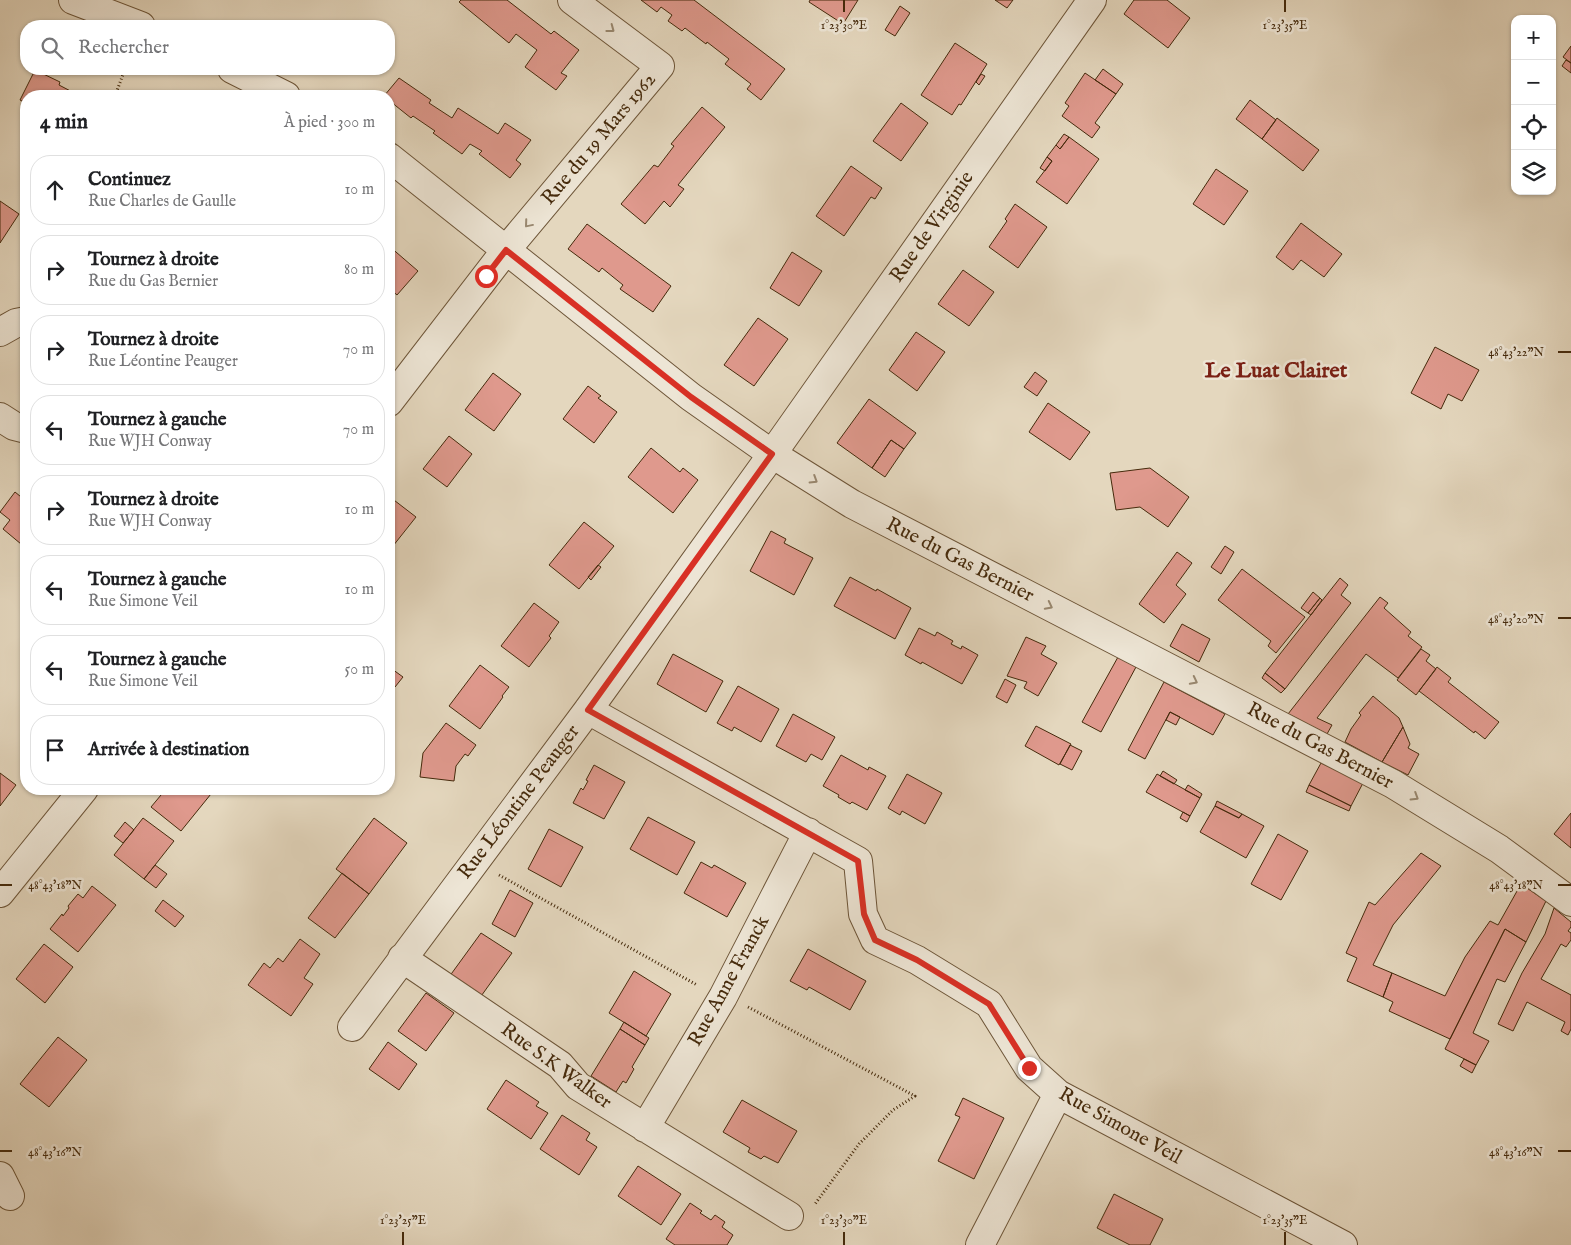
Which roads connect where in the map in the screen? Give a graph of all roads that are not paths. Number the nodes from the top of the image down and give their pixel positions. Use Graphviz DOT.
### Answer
graph roads {
  1 [pos="73,0"];
  2 [pos="572,0"];
  3 [pos="1092,0"];
  4 [pos="126,20"];
  5 [pos="244,75"];
  6 [pos="274,90"];
  7 [pos="395,162"];
  8 [pos="506,250"];
  9 [pos="20,322"];
  10 [pos="0,332"];
  11 [pos="395,394"];
  12 [pos="0,418"];
  13 [pos="20,428"];
  14 [pos="772,454"];
  15 [pos="588,710"];
  16 [pos="79,795"];
  17 [pos="808,832"];
  18 [pos="0,893"];
  19 [pos="1571,902"];
  20 [pos="402,958"];
  21 [pos="352,1026"];
  22 [pos="1058,1094"];
  23 [pos="645,1128"];
  24 [pos="789,1216"];
  25 [pos="980,1245"];
  26 [pos="1343,1245"];
  1 -- 4 [label="street"];
  2 -- 8 [label="street, Rue du 19 Mars 1962, one-way"];
  3 -- 14 [label="street, Rue de Virginie"];
  5 -- 6 [label="street"];
  7 -- 8 [label="street, Rue du Gas Bernier"];
  8 -- 11 [label="street"];
  8 -- 14 [label="street, Rue du Gas Bernier"];
  9 -- 10 [label="street"];
  12 -- 13 [label="street"];
  14 -- 15 [label="street, Rue Léontine Peauger"];
  14 -- 19 [label="street, Rue du Gas Bernier, one-way"];
  15 -- 17 [label="street"];
  15 -- 20 [label="street, Rue Léontine Peauger"];
  16 -- 18 [label="street"];
  17 -- 22 [label="street, Rue Simone Veil"];
  17 -- 23 [label="street, Rue Anne Franck"];
  20 -- 21 [label="street, Rue Léontine Peauger"];
  20 -- 23 [label="street, Rue S.K Walker"];
  22 -- 25 [label="street"];
  22 -- 26 [label="street, Rue Simone Veil"];
  23 -- 24 [label="street, Rue S.K Walker"];
}
